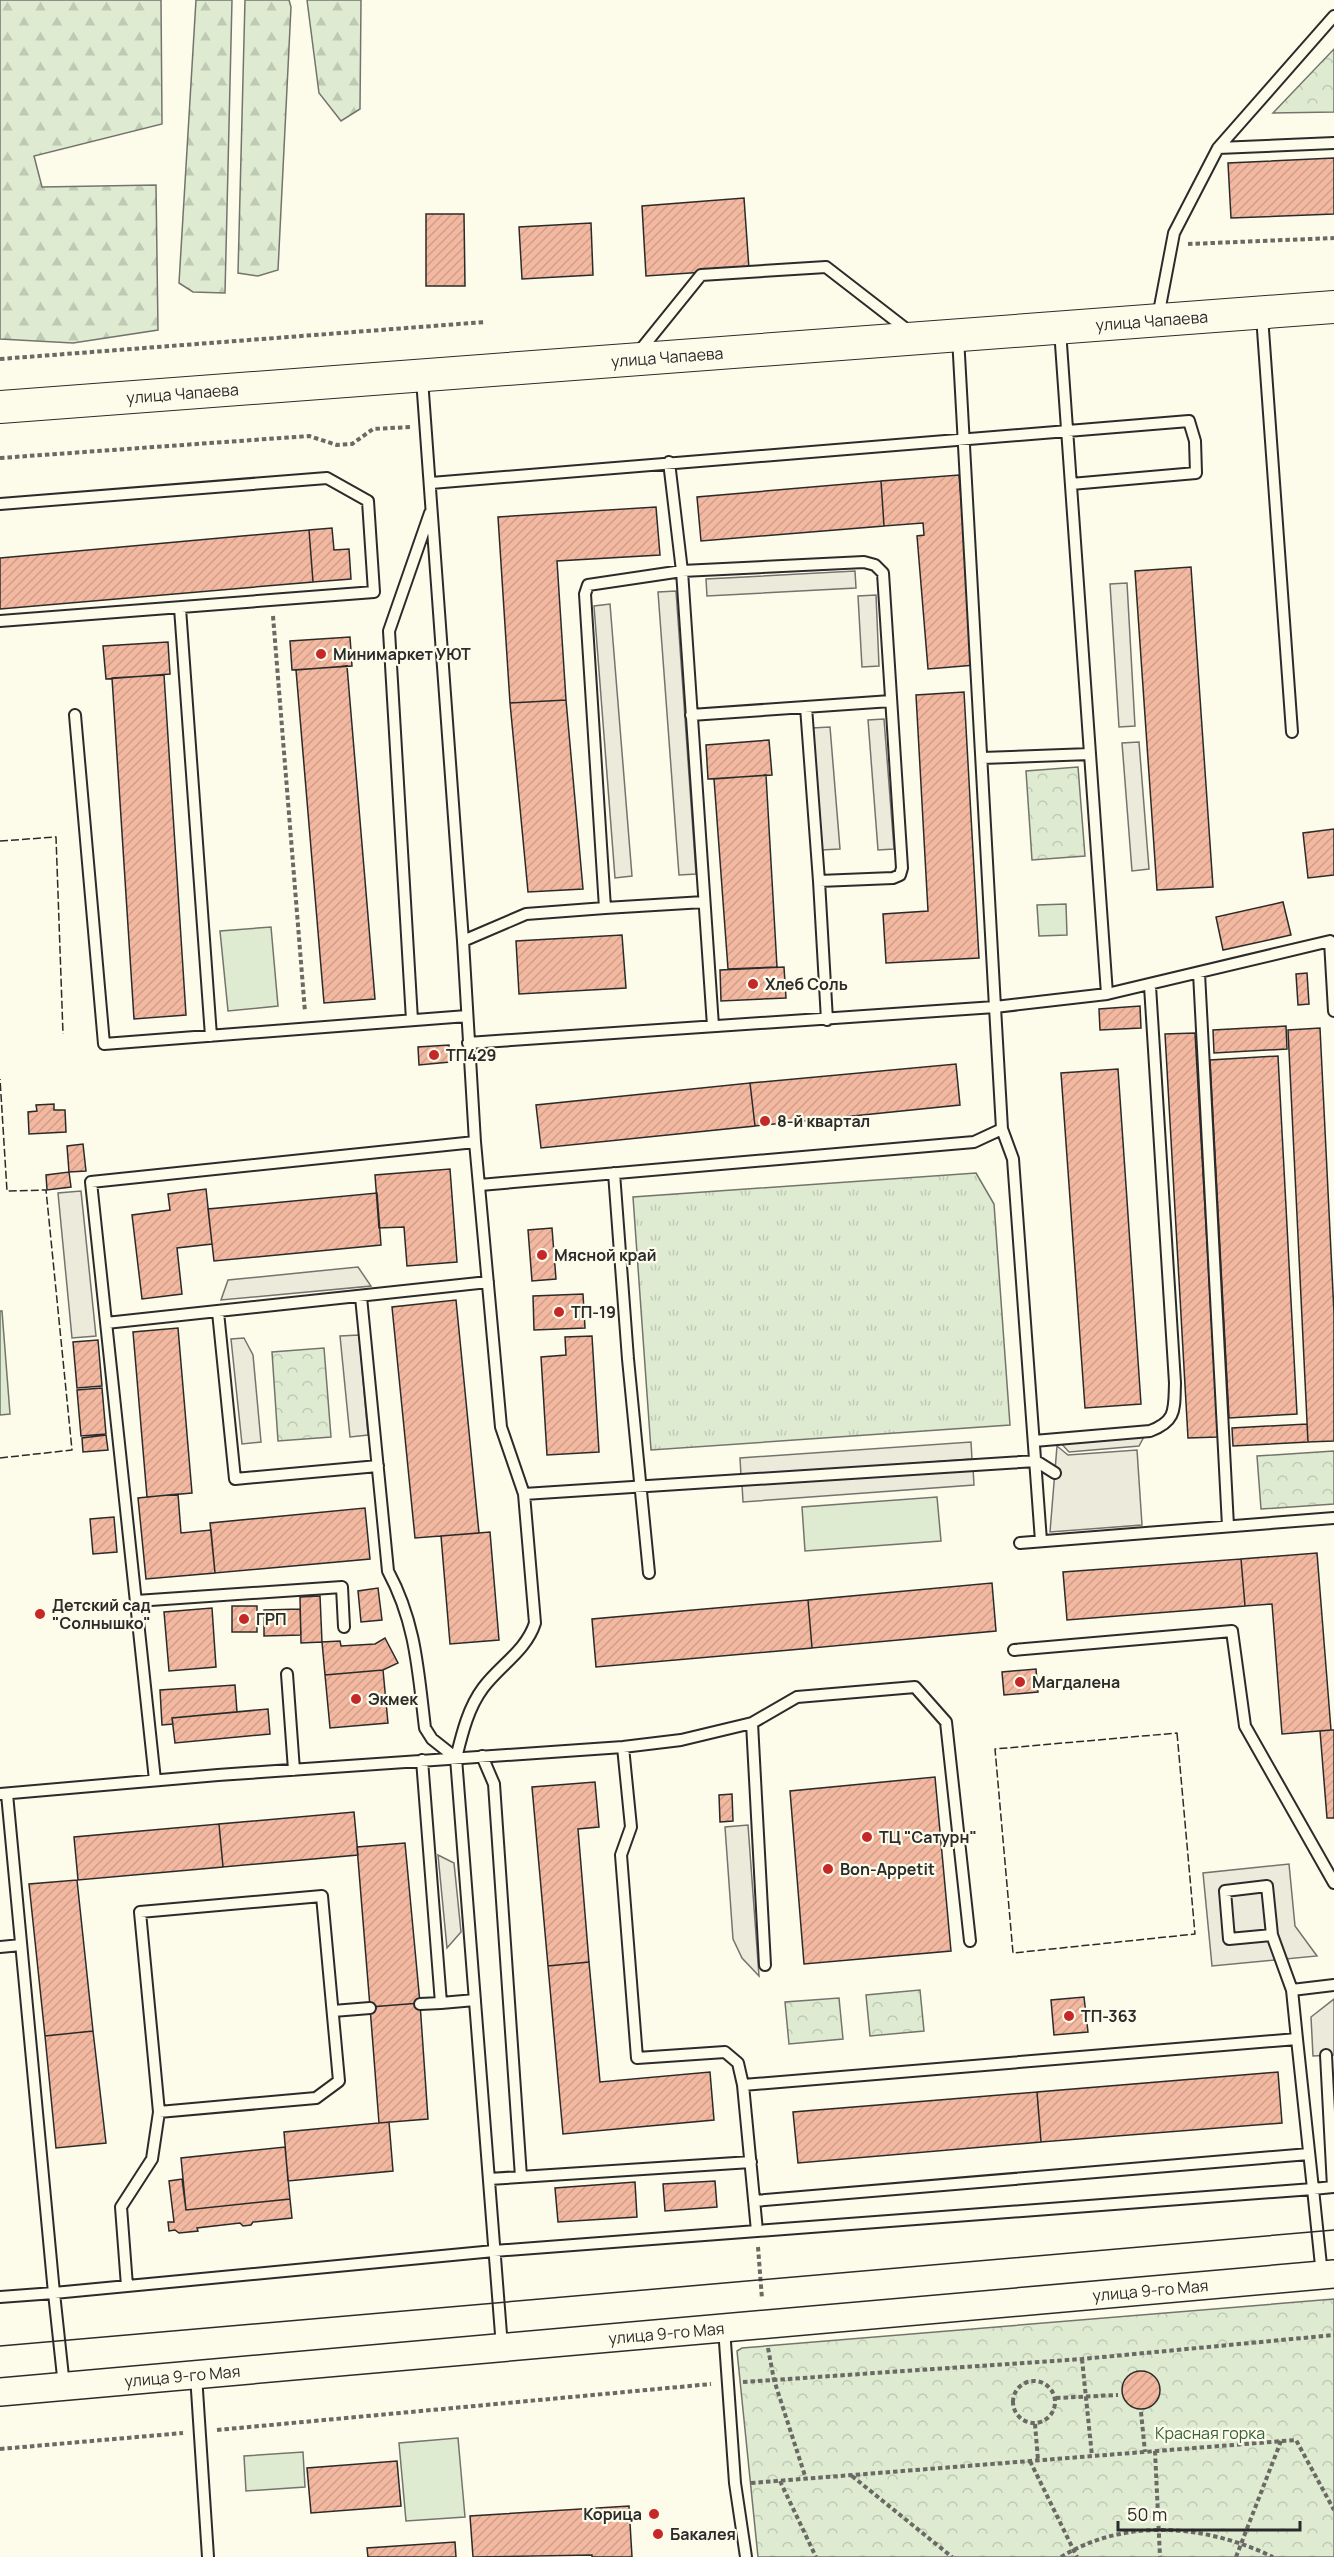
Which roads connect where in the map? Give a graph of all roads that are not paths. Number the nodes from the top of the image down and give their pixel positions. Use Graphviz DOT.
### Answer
graph roads {
  1 [pos="1334,16"];
  2 [pos="1334,143"];
  3 [pos="1218,148"];
  4 [pos="1334,307"];
  5 [pos="1262,312"];
  6 [pos="1157,320"];
  7 [pos="1060,328"];
  8 [pos="958,335"];
  9 [pos="918,338"];
  10 [pos="633,360"];
  11 [pos="422,376"];
  12 [pos="0,407"];
  13 [pos="1069,432"];
  14 [pos="964,439"];
  15 [pos="669,462"];
  16 [pos="431,483"];
  17 [pos="1071,484"];
  18 [pos="0,504"];
  19 [pos="432,507"];
  20 [pos="682,571"];
  21 [pos="180,608"];
  22 [pos="0,621"];
  23 [pos="891,701"];
  24 [pos="806,707"];
  25 [pos="75,715"];
  26 [pos="691,715"];
  27 [pos="1292,732"];
  28 [pos="1090,754"];
  29 [pos="982,758"];
  30 [pos="819,881"];
  31 [pos="704,902"];
  32 [pos="605,908"];
  33 [pos="463,941"];
  34 [pos="1332,941"];
  35 [pos="1200,973"];
  36 [pos="1150,986"];
  37 [pos="1107,994"];
  38 [pos="995,1007"];
  39 [pos="1334,1011"];
  40 [pos="467,1016"];
  41 [pos="411,1020"];
  42 [pos="827,1020"];
  43 [pos="713,1026"];
  44 [pos="211,1036"];
  45 [pos="468,1042"];
  46 [pos="1002,1130"];
  47 [pos="475,1142"];
  48 [pos="614,1173"];
  49 [pos="480,1185"];
  50 [pos="488,1282"];
  51 [pos="361,1297"];
  52 [pos="218,1312"];
  53 [pos="106,1323"];
  54 [pos="1034,1441"];
  55 [pos="1035,1461"];
  56 [pos="378,1466"];
  57 [pos="1055,1473"];
  58 [pos="641,1487"];
  59 [pos="524,1494"];
  60 [pos="1334,1518"];
  61 [pos="1228,1526"];
  62 [pos="1041,1541"];
  63 [pos="1020,1543"];
  64 [pos="649,1573"];
  65 [pos="136,1601"];
  66 [pos="344,1627"];
  67 [pos="1014,1650"];
  68 [pos="287,1674"];
  69 [pos="752,1723"];
  70 [pos="623,1747"];
  71 [pos="482,1756"];
  72 [pos="456,1758"];
  73 [pos="422,1760"];
  74 [pos="294,1770"];
  75 [pos="155,1780"];
  76 [pos="3,1794"];
  77 [pos="1334,1883"];
  78 [pos="1272,1935"];
  79 [pos="969,1941"];
  80 [pos="21,1946"];
  81 [pos="0,1947"];
  82 [pos="765,1965"];
  83 [pos="1334,1985"];
  84 [pos="1292,1990"];
  85 [pos="475,2000"];
  86 [pos="441,2003"];
  87 [pos="420,2004"];
  88 [pos="370,2008"];
  89 [pos="333,2011"];
  90 [pos="1297,2039"];
  91 [pos="1326,2055"];
  92 [pos="743,2085"];
  93 [pos="159,2112"];
  94 [pos="1309,2154"];
  95 [pos="751,2162"];
  96 [pos="521,2177"];
  97 [pos="489,2179"];
  98 [pos="1334,2187"];
  99 [pos="1313,2189"];
  100 [pos="754,2201"];
  101 [pos="757,2231"];
  102 [pos="494,2252"];
  103 [pos="1328,2275"];
  104 [pos="127,2286"];
  105 [pos="54,2293"];
  106 [pos="0,2297"];
  107 [pos="724,2327"];
  108 [pos="502,2348"];
  109 [pos="196,2375"];
  110 [pos="64,2386"];
  111 [pos="0,2392"];
  112 [pos="208,2557"];
  113 [pos="746,2557"];
  1 -- 3 [label="lane"];
  2 -- 3 [label="lane"];
  3 -- 6 [label="lane"];
  4 -- 5 [label="main road, улица Чапаева"];
  5 -- 6 [label="main road, улица Чапаева"];
  5 -- 27 [label="lane"];
  6 -- 7 [label="main road, улица Чапаева"];
  7 -- 8 [label="main road, улица Чапаева"];
  7 -- 13 [label="lane"];
  8 -- 9 [label="main road, улица Чапаева"];
  8 -- 14 [label="lane"];
  9 -- 10 [label="main road, улица Чапаева"];
  9 -- 10 [label="lane"];
  10 -- 11 [label="main road, улица Чапаева"];
  11 -- 12 [label="main road, улица Чапаева"];
  11 -- 16 [label="lane"];
  13 -- 14 [label="lane"];
  13 -- 17 [label="lane"];
  13 -- 17 [label="lane"];
  14 -- 15 [label="lane"];
  14 -- 29 [label="lane"];
  15 -- 16 [label="lane"];
  15 -- 20 [label="lane"];
  16 -- 19 [label="lane"];
  17 -- 28 [label="lane"];
  18 -- 21 [label="lane"];
  19 -- 33 [label="lane"];
  19 -- 41 [label="lane"];
  20 -- 23 [label="lane"];
  20 -- 26 [label="lane"];
  20 -- 32 [label="lane"];
  21 -- 22 [label="lane"];
  21 -- 44 [label="lane"];
  23 -- 24 [label="lane"];
  23 -- 30 [label="lane"];
  24 -- 26 [label="lane"];
  24 -- 30 [label="lane"];
  25 -- 44 [label="lane"];
  26 -- 31 [label="lane"];
  28 -- 29 [label="lane"];
  28 -- 37 [label="lane"];
  29 -- 38 [label="lane"];
  30 -- 42 [label="lane"];
  31 -- 32 [label="lane"];
  31 -- 43 [label="lane"];
  32 -- 33 [label="lane"];
  33 -- 40 [label="lane"];
  34 -- 35 [label="lane"];
  34 -- 39 [label="lane"];
  35 -- 36 [label="lane"];
  35 -- 61 [label="lane"];
  36 -- 37 [label="lane"];
  36 -- 54 [label="lane"];
  37 -- 38 [label="lane"];
  38 -- 42 [label="lane"];
  38 -- 46 [label="lane"];
  40 -- 41 [label="lane"];
  40 -- 45 [label="lane"];
  41 -- 44 [label="lane"];
  42 -- 43 [label="lane"];
  43 -- 45 [label="lane"];
  45 -- 47 [label="lane"];
  46 -- 48 [label="lane"];
  46 -- 54 [label="lane"];
  47 -- 49 [label="lane"];
  47 -- 53 [label="lane"];
  48 -- 49 [label="lane"];
  48 -- 58 [label="lane"];
  49 -- 50 [label="lane"];
  50 -- 51 [label="lane"];
  50 -- 59 [label="lane"];
  51 -- 52 [label="lane"];
  51 -- 56 [label="lane"];
  52 -- 53 [label="lane"];
  52 -- 56 [label="lane"];
  53 -- 65 [label="lane"];
  54 -- 55 [label="lane"];
  55 -- 57 [label="lane"];
  55 -- 58 [label="lane"];
  55 -- 62 [label="lane"];
  56 -- 72 [label="lane"];
  58 -- 59 [label="lane"];
  58 -- 64 [label="lane"];
  59 -- 72 [label="lane"];
  60 -- 61 [label="lane"];
  61 -- 62 [label="lane"];
  62 -- 63 [label="lane"];
  65 -- 66 [label="lane"];
  65 -- 75 [label="lane"];
  67 -- 77 [label="lane"];
  68 -- 74 [label="lane"];
  69 -- 70 [label="lane"];
  69 -- 79 [label="lane"];
  69 -- 82 [label="lane"];
  70 -- 71 [label="lane"];
  70 -- 92 [label="lane"];
  71 -- 72 [label="lane"];
  71 -- 96 [label="lane"];
  72 -- 73 [label="lane"];
  72 -- 85 [label="lane"];
  73 -- 74 [label="lane"];
  73 -- 86 [label="lane"];
  74 -- 75 [label="lane"];
  75 -- 76 [label="lane"];
  76 -- 80 [label="lane"];
  78 -- 78 [label="lane"];
  78 -- 84 [label="lane"];
  80 -- 81 [label="lane"];
  80 -- 105 [label="lane"];
  83 -- 84 [label="lane"];
  84 -- 90 [label="lane"];
  85 -- 86 [label="lane"];
  85 -- 97 [label="lane"];
  86 -- 87 [label="lane"];
  88 -- 89 [label="lane"];
  89 -- 93 [label="lane"];
  89 -- 93 [label="lane"];
  90 -- 92 [label="lane"];
  90 -- 94 [label="lane"];
  91 -- 98 [label="lane"];
  92 -- 95 [label="lane"];
  93 -- 104 [label="lane"];
  94 -- 99 [label="lane"];
  94 -- 100 [label="lane"];
  95 -- 96 [label="lane"];
  95 -- 100 [label="lane"];
  96 -- 97 [label="lane"];
  97 -- 102 [label="lane"];
  98 -- 99 [label="lane"];
  99 -- 101 [label="lane"];
  99 -- 103 [label="lane"];
  100 -- 101 [label="lane"];
  101 -- 102 [label="lane"];
  102 -- 104 [label="lane"];
  102 -- 108 [label="lane"];
  103 -- 107 [label="street, улица 9-го Мая"];
  104 -- 105 [label="lane"];
  105 -- 106 [label="lane"];
  105 -- 110 [label="lane"];
  107 -- 108 [label="street, улица 9-го Мая"];
  107 -- 113 [label="lane"];
  108 -- 109 [label="street, улица 9-го Мая"];
  109 -- 110 [label="street, улица 9-го Мая"];
  109 -- 112 [label="lane"];
  110 -- 111 [label="street, улица 9-го Мая"];
}
